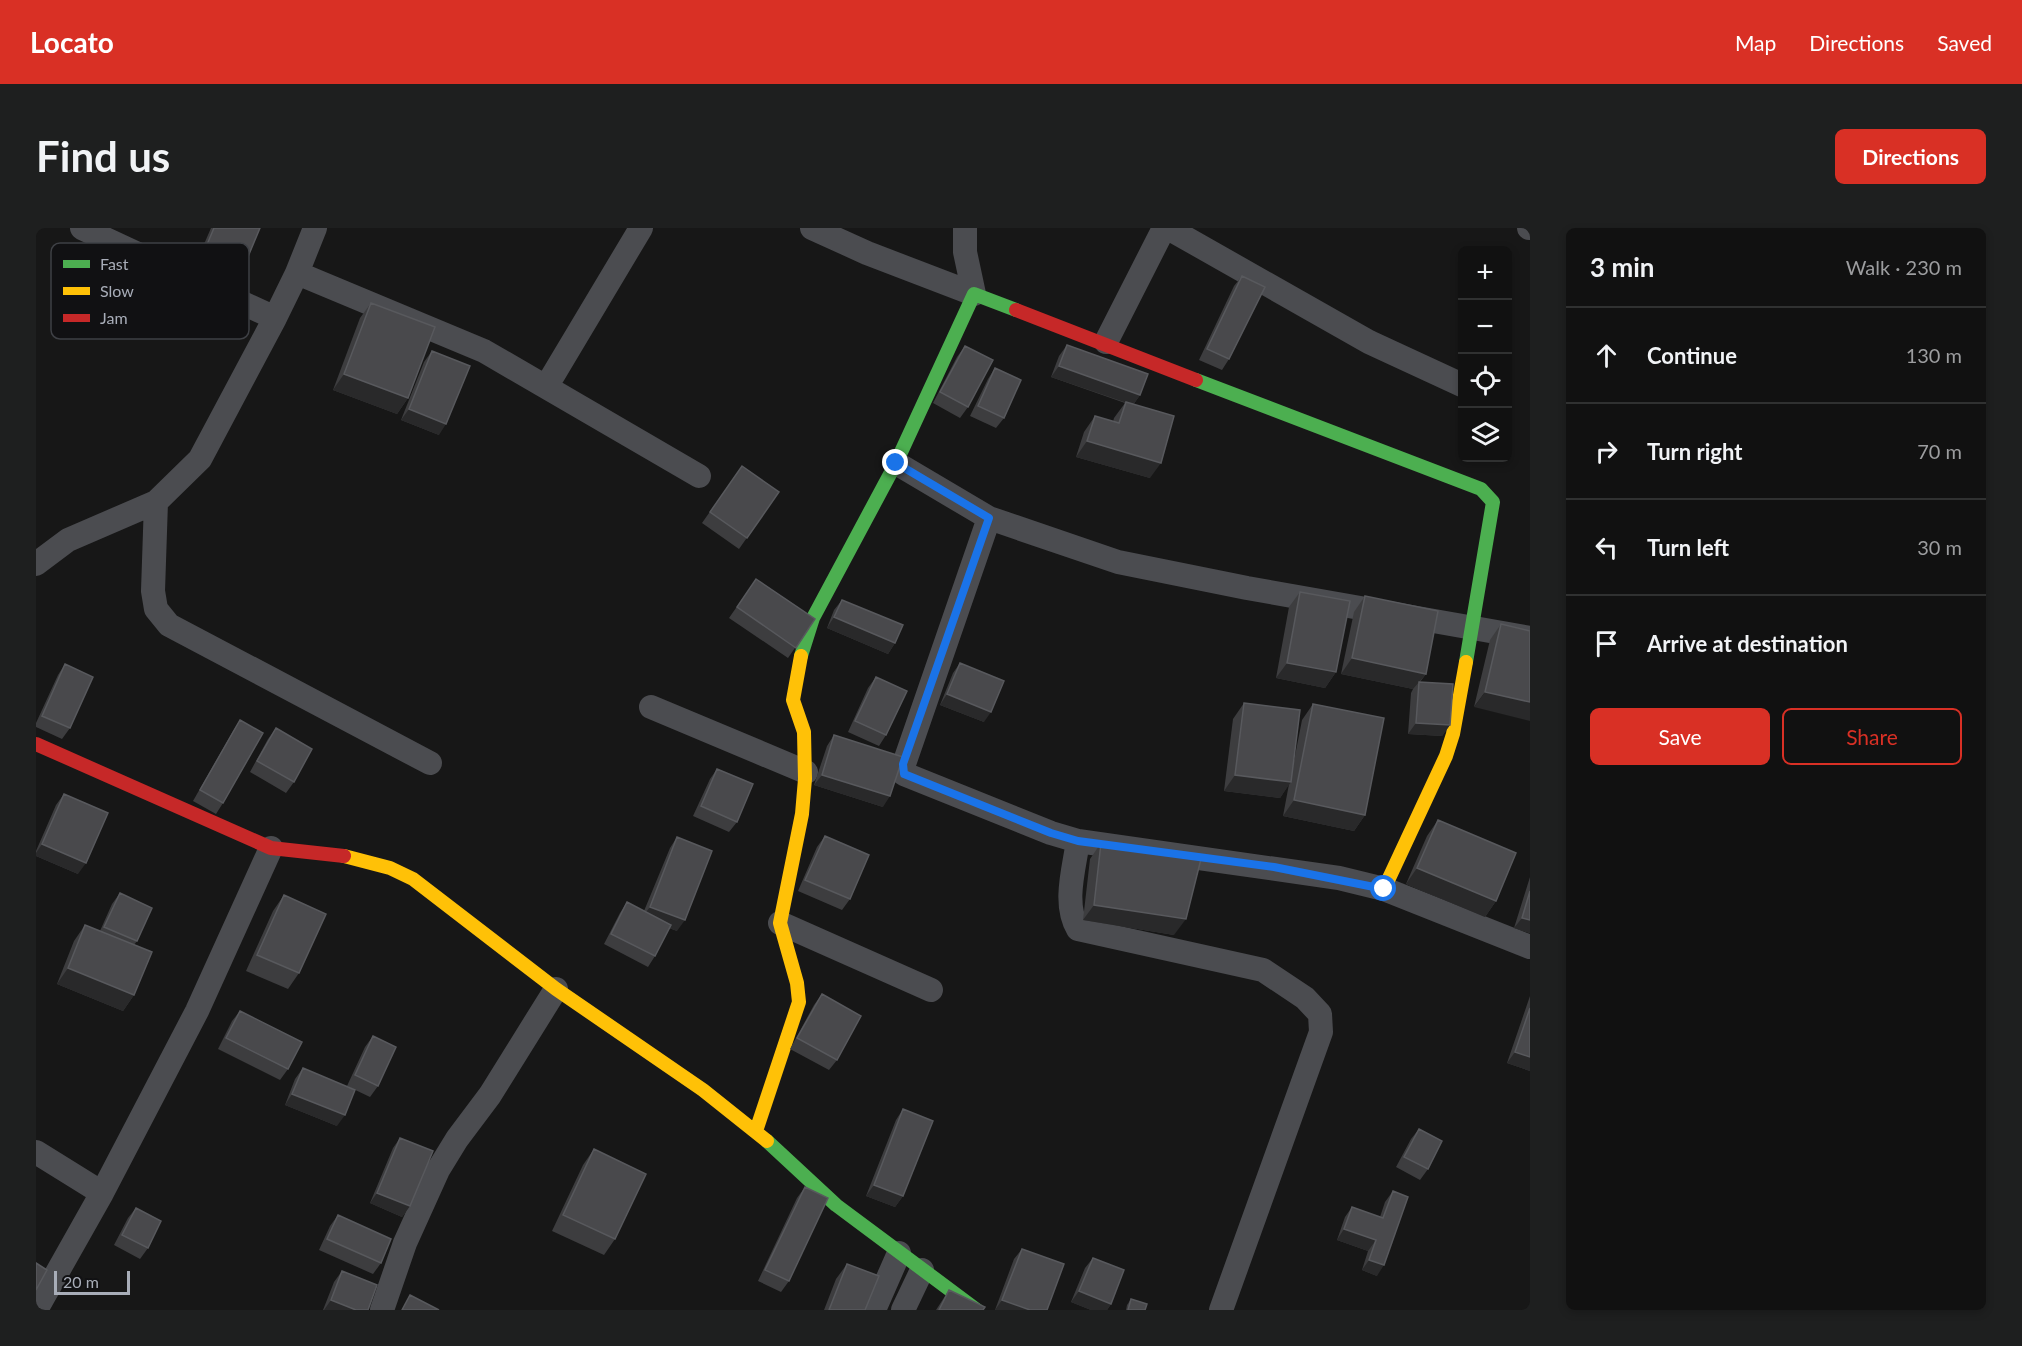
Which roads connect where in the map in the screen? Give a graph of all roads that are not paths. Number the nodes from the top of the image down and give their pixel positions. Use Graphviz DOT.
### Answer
graph roads {
  1 [pos="82,228"];
  2 [pos="315,228"];
  3 [pos="641,228"];
  4 [pos="812,228"];
  5 [pos="965,228"];
  6 [pos="1166,228"];
  7 [pos="114,243"];
  8 [pos="297,273"];
  9 [pos="974,294"];
  10 [pos="249,306"];
  11 [pos="275,318"];
  12 [pos="1106,342"];
  13 [pos="1458,383"];
  14 [pos="546,387"];
  15 [pos="896,463"];
  16 [pos="699,476"];
  17 [pos="156,502"];
  18 [pos="989,518"];
  19 [pos="36,564"];
  20 [pos="1472,626"];
  21 [pos="1530,638"];
  22 [pos="651,707"];
  23 [pos="36,744"];
  24 [pos="430,763"];
  25 [pos="806,772"];
  26 [pos="1078,841"];
  27 [pos="271,848"];
  28 [pos="1384,889"];
  29 [pos="780,923"];
  30 [pos="1530,947"];
  31 [pos="556,989"];
  32 [pos="931,990"];
  33 [pos="756,1131"];
  34 [pos="36,1152"];
  35 [pos="102,1193"];
  36 [pos="899,1252"];
  37 [pos="922,1270"];
  38 [pos="36,1310"];
  39 [pos="382,1310"];
  40 [pos="874,1310"];
  41 [pos="903,1310"];
  42 [pos="977,1310"];
  43 [pos="1221,1310"];
  1 -- 7 [label="street"];
  2 -- 8 [label="street"];
  3 -- 14 [label="street"];
  4 -- 9 [label="street"];
  5 -- 9 [label="street"];
  6 -- 12 [label="street"];
  6 -- 13 [label="street"];
  8 -- 11 [label="street"];
  8 -- 14 [label="street"];
  9 -- 12 [label="street"];
  9 -- 15 [label="street"];
  10 -- 11 [label="street"];
  11 -- 17 [label="street"];
  12 -- 20 [label="street"];
  14 -- 16 [label="street"];
  15 -- 18 [label="street"];
  15 -- 25 [label="street"];
  17 -- 19 [label="street"];
  17 -- 24 [label="street"];
  18 -- 20 [label="street"];
  18 -- 26 [label="street"];
  20 -- 21 [label="street"];
  20 -- 28 [label="street"];
  22 -- 25 [label="street"];
  23 -- 27 [label="street"];
  25 -- 29 [label="street"];
  26 -- 28 [label="street"];
  26 -- 43 [label="street"];
  27 -- 31 [label="street"];
  27 -- 35 [label="street"];
  28 -- 30 [label="street"];
  29 -- 32 [label="street"];
  29 -- 33 [label="street"];
  31 -- 33 [label="street"];
  31 -- 39 [label="street"];
  33 -- 36 [label="street"];
  34 -- 35 [label="street"];
  35 -- 38 [label="street"];
  36 -- 37 [label="street"];
  36 -- 40 [label="street"];
  37 -- 41 [label="street"];
  37 -- 42 [label="street"];
}
